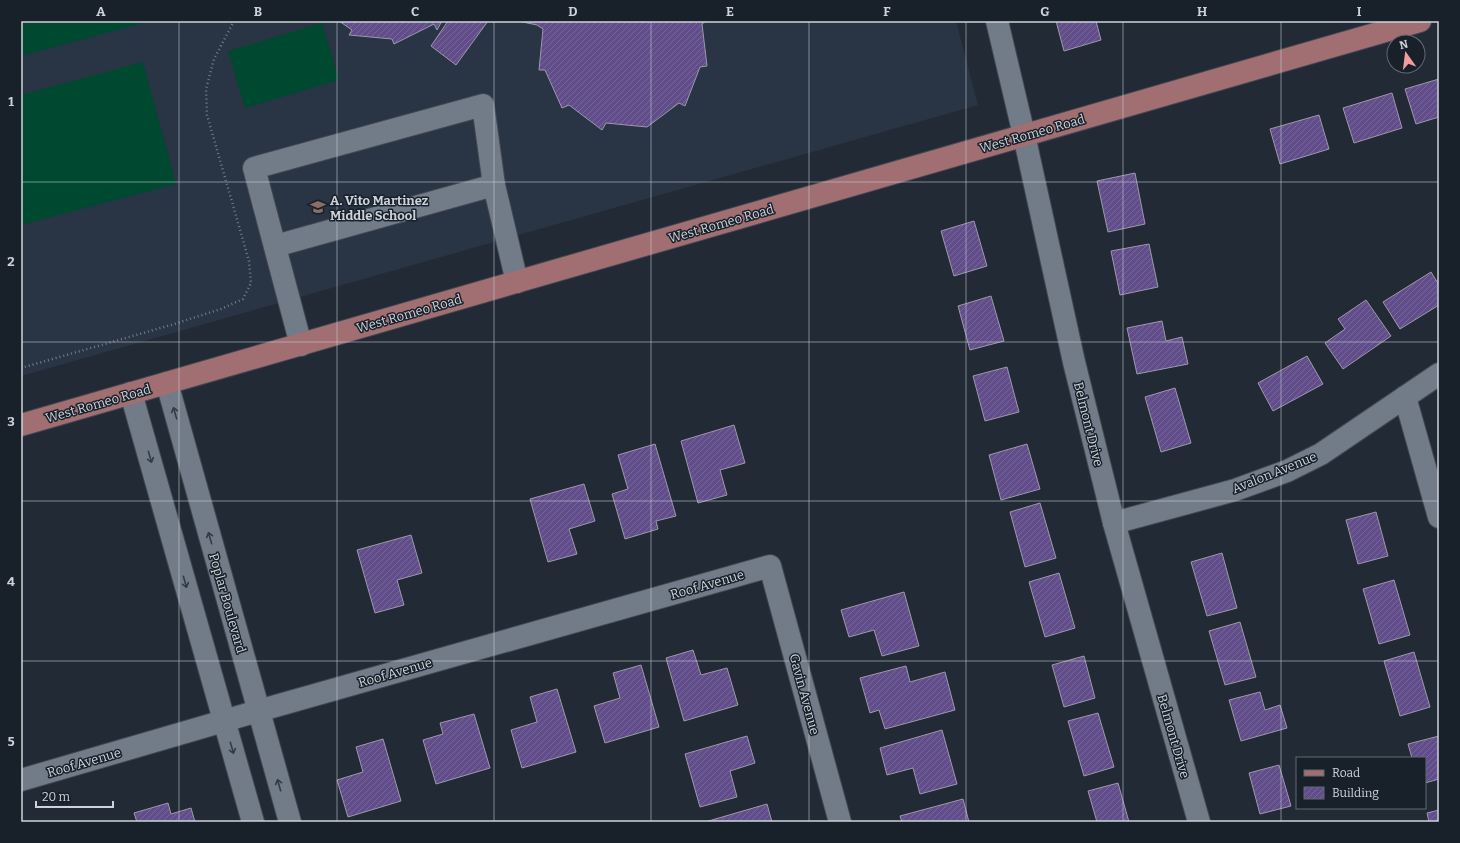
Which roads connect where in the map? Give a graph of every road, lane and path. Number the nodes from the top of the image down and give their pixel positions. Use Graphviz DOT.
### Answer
graph roads {
  1 [pos="234,21"];
  2 [pos="997,21"];
  3 [pos="1420,21"];
  4 [pos="1024,135"];
  5 [pos="494,185"];
  6 [pos="275,246"];
  7 [pos="517,282"];
  8 [pos="301,345"];
  9 [pos="21,368"];
  10 [pos="1439,374"];
  11 [pos="167,383"];
  12 [pos="131,393"];
  13 [pos="1405,397"];
  14 [pos="21,425"];
  15 [pos="1439,517"];
  16 [pos="1114,523"];
  17 [pos="770,566"];
  18 [pos="258,711"];
  19 [pos="224,721"];
  20 [pos="21,780"];
  21 [pos="253,822"];
  22 [pos="290,822"];
  23 [pos="840,822"];
  24 [pos="1199,822"];
  1 -- 9 [label="path"];
  2 -- 4 [label="street, Belmont Drive"];
  3 -- 4 [label="main road, West Romeo Road"];
  4 -- 7 [label="main road, West Romeo Road"];
  4 -- 16 [label="street, Belmont Drive"];
  5 -- 6 [label="street"];
  5 -- 6 [label="street"];
  5 -- 7 [label="street"];
  6 -- 8 [label="street"];
  7 -- 8 [label="main road, West Romeo Road"];
  8 -- 11 [label="main road, West Romeo Road"];
  10 -- 13 [label="street, Avalon Avenue"];
  11 -- 12 [label="main road, West Romeo Road"];
  18 -- 11 [label="street, Poplar Boulevard, one-way"];
  12 -- 14 [label="main road, West Romeo Road"];
  12 -- 19 [label="street, one-way"];
  13 -- 15 [label="street"];
  13 -- 16 [label="street, Avalon Avenue"];
  16 -- 24 [label="street, Belmont Drive"];
  17 -- 18 [label="street, Roof Avenue"];
  17 -- 23 [label="street, Gavin Avenue"];
  18 -- 19 [label="street, Roof Avenue"];
  22 -- 18 [label="street, Poplar Boulevard, one-way"];
  19 -- 20 [label="street, Roof Avenue"];
  19 -- 21 [label="street, one-way"];
}
